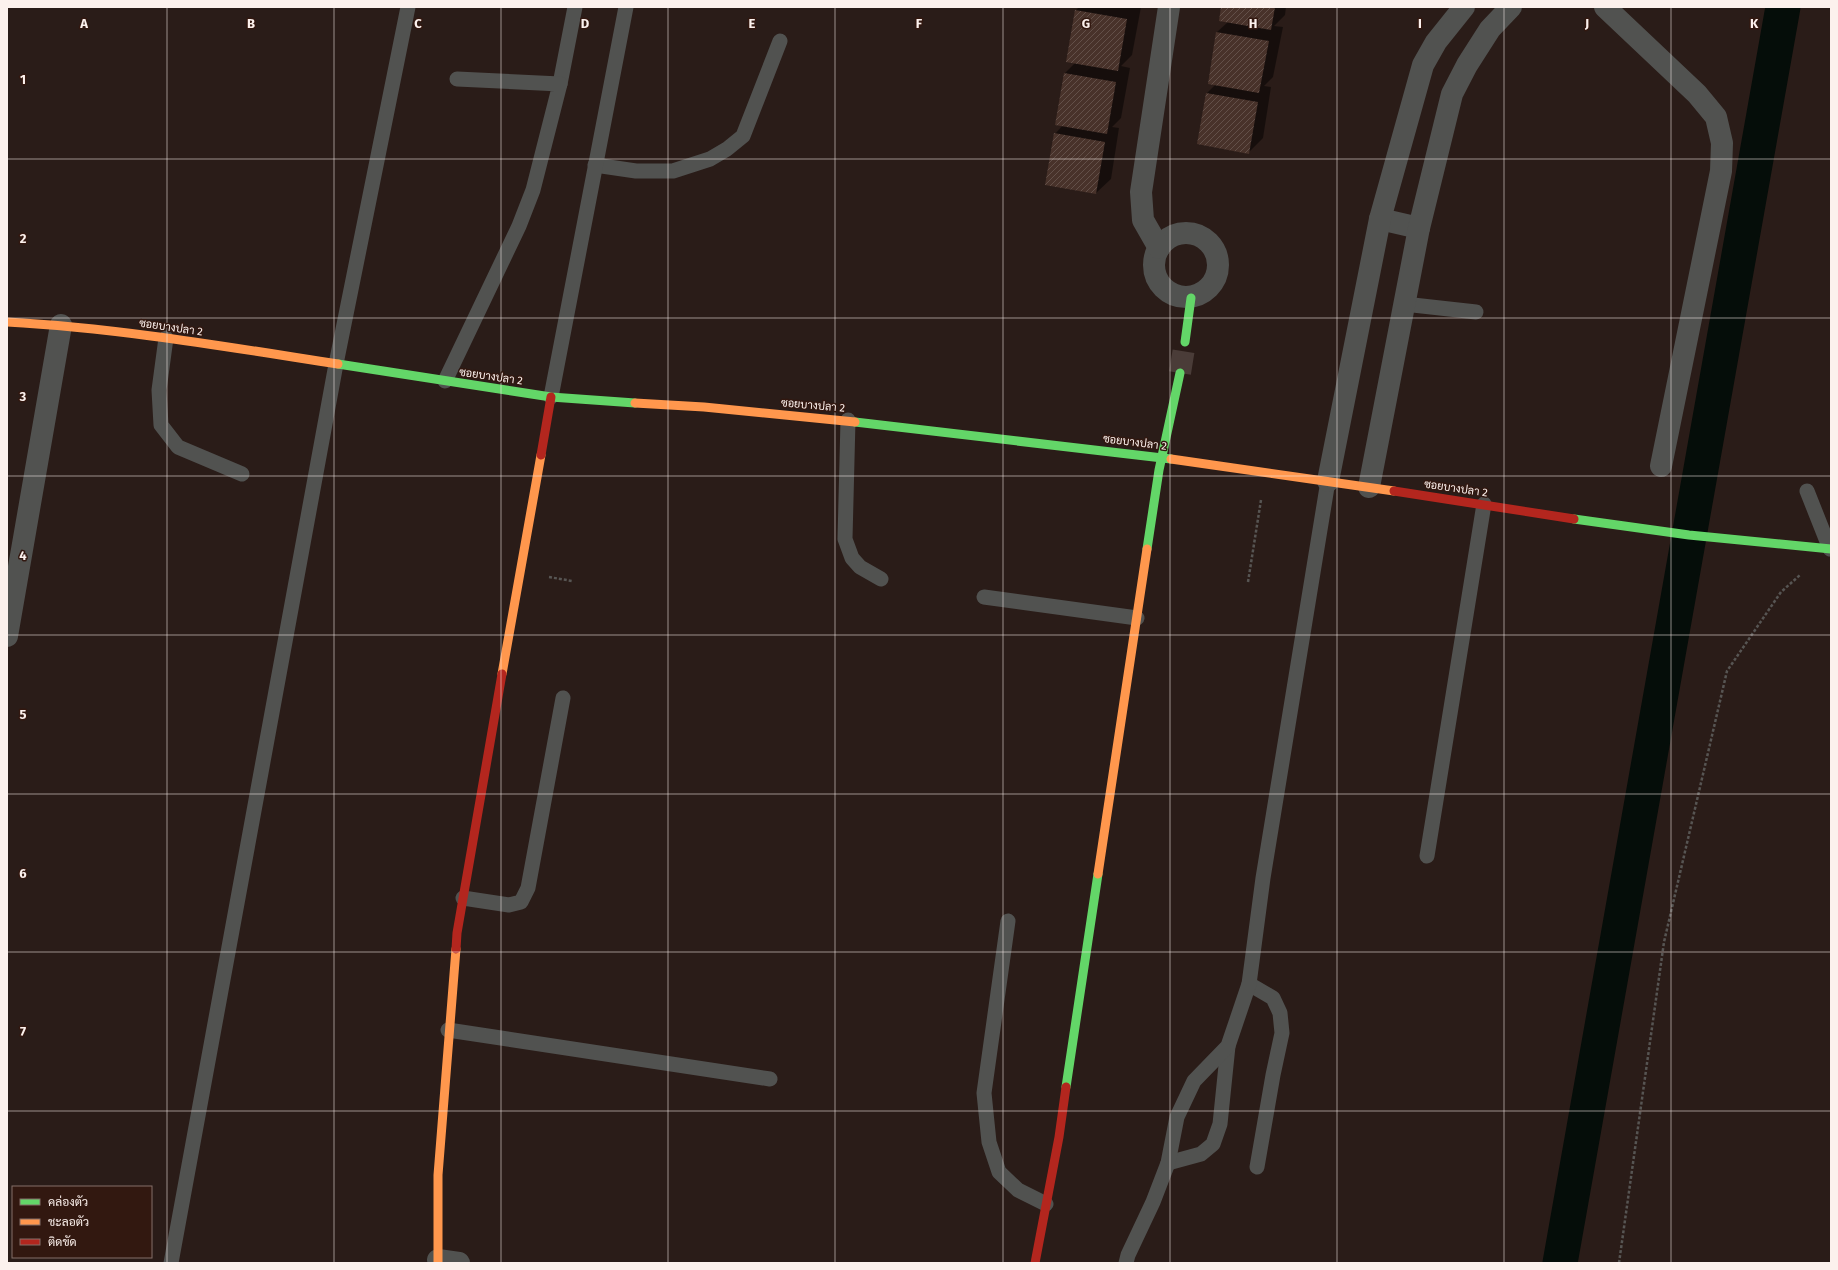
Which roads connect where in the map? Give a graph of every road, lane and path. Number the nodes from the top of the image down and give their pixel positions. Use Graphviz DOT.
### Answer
graph roads {
  1 [pos="408,7"];
  2 [pos="575,7"];
  3 [pos="626,7"];
  4 [pos="1169,7"];
  5 [pos="1464,7"];
  6 [pos="1511,7"];
  7 [pos="1605,7"];
  8 [pos="780,41"];
  9 [pos="457,79"];
  10 [pos="560,84"];
  11 [pos="596,164"];
  12 [pos="1380,219"];
  13 [pos="1419,228"];
  14 [pos="1159,248"];
  15 [pos="1191,298"];
  16 [pos="1404,304"];
  17 [pos="1476,312"];
  18 [pos="7,322"];
  19 [pos="61,325"];
  20 [pos="166,338"];
  21 [pos="1185,342"];
  22 [pos="336,364"];
  23 [pos="1180,373"];
  24 [pos="445,381"];
  25 [pos="551,397"];
  26 [pos="848,420"];
  27 [pos="1162,457"];
  28 [pos="1661,466"];
  29 [pos="1266,470"];
  30 [pos="242,474"];
  31 [pos="1328,481"];
  32 [pos="1369,487"];
  33 [pos="1807,491"];
  34 [pos="1484,504"];
  35 [pos="1831,549"];
  36 [pos="881,579"];
  37 [pos="1248,582"];
  38 [pos="984,596"];
  39 [pos="1137,618"];
  40 [pos="7,636"];
  41 [pos="563,698"];
  42 [pos="1427,856"];
  43 [pos="463,898"];
  44 [pos="1008,921"];
  45 [pos="1249,984"];
  46 [pos="448,1030"];
  47 [pos="1228,1046"];
  48 [pos="770,1079"];
  49 [pos="1168,1163"];
  50 [pos="1257,1167"];
  51 [pos="1046,1204"];
  52 [pos="438,1262"];
  53 [pos="171,1263"];
  54 [pos="460,1263"];
  55 [pos="1035,1263"];
  56 [pos="1126,1263"];
  57 [pos="1619,1263"];
  1 -- 22 [label="lane"];
  2 -- 10 [label="lane"];
  3 -- 11 [label="lane"];
  4 -- 14 [label="street"];
  5 -- 12 [label="street"];
  6 -- 13 [label="street"];
  7 -- 28 [label="street"];
  8 -- 11 [label="lane"];
  9 -- 10 [label="lane"];
  10 -- 24 [label="lane"];
  11 -- 25 [label="lane"];
  12 -- 13 [label="street"];
  12 -- 31 [label="street"];
  13 -- 16 [label="street"];
  14 -- 15 [label="street"];
  14 -- 15 [label="street"];
  15 -- 21 [label="street"];
  16 -- 17 [label="lane"];
  16 -- 32 [label="street"];
  18 -- 19 [label="street, ซอยบางปลา 2"];
  19 -- 20 [label="street, ซอยบางปลา 2"];
  19 -- 40 [label="street"];
  20 -- 22 [label="street, ซอยบางปลา 2"];
  20 -- 30 [label="lane"];
  22 -- 24 [label="street, ซอยบางปลา 2"];
  22 -- 53 [label="lane"];
  23 -- 27 [label="street"];
  24 -- 25 [label="street, ซอยบางปลา 2"];
  25 -- 26 [label="street, ซอยบางปลา 2"];
  25 -- 43 [label="street"];
  26 -- 27 [label="street, ซอยบางปลา 2"];
  26 -- 36 [label="lane"];
  27 -- 29 [label="street, ซอยบางปลา 2"];
  27 -- 39 [label="street"];
  29 -- 31 [label="street, ซอยบางปลา 2"];
  29 -- 37 [label="path"];
  31 -- 32 [label="street, ซอยบางปลา 2"];
  31 -- 45 [label="lane"];
  32 -- 34 [label="street, ซอยบางปลา 2"];
  33 -- 35 [label="lane"];
  34 -- 35 [label="street, ซอยบางปลา 2"];
  34 -- 42 [label="lane"];
  35 -- 57 [label="path"];
  38 -- 39 [label="lane"];
  39 -- 51 [label="street"];
  41 -- 43 [label="lane"];
  43 -- 46 [label="street"];
  44 -- 51 [label="lane"];
  45 -- 47 [label="lane"];
  45 -- 50 [label="lane"];
  46 -- 48 [label="lane"];
  46 -- 52 [label="street"];
  47 -- 49 [label="lane"];
  47 -- 49 [label="lane"];
  49 -- 56 [label="lane"];
  51 -- 55 [label="street"];
  52 -- 54 [label="street"];
}
